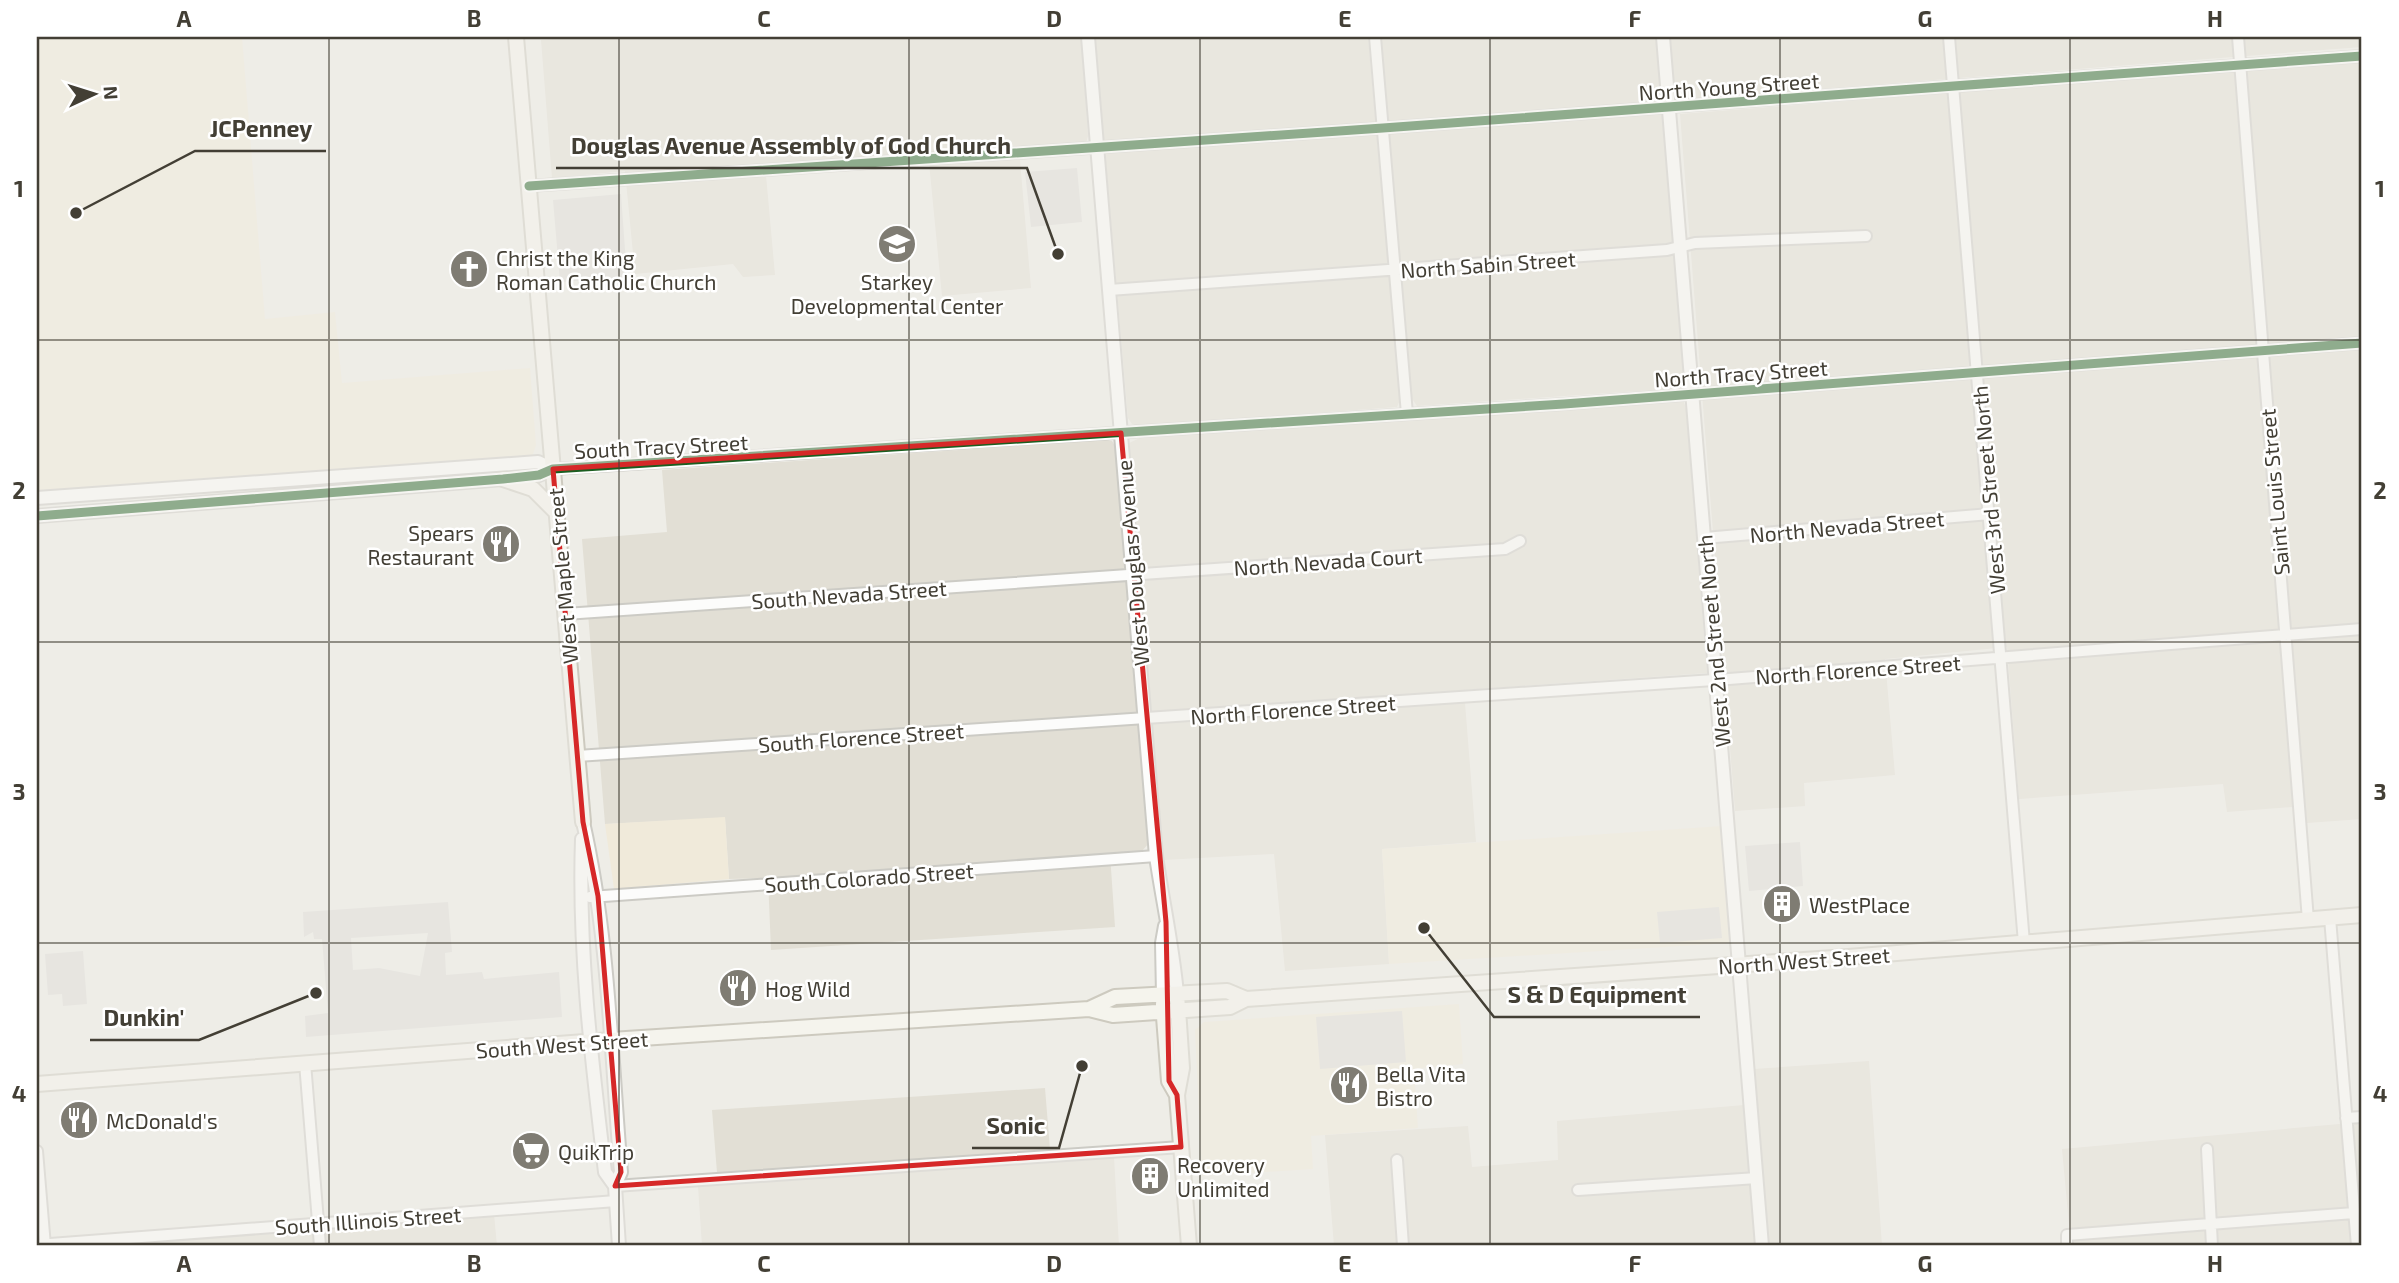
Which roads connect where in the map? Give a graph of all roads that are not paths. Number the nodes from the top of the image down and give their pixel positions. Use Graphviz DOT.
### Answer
graph roads {
  1 [pos="516,37"];
  2 [pos="1088,37"];
  3 [pos="1375,37"];
  4 [pos="1664,37"];
  5 [pos="1950,37"];
  6 [pos="2238,37"];
  7 [pos="2362,55"];
  8 [pos="2240,65"];
  9 [pos="1954,87"];
  10 [pos="1670,108"];
  11 [pos="1382,128"];
  12 [pos="1097,148"];
  13 [pos="528,186"];
  14 [pos="1866,236"];
  15 [pos="1680,246"];
  16 [pos="1395,271"];
  17 [pos="1109,290"];
  18 [pos="2362,343"];
  19 [pos="2263,351"];
  20 [pos="1978,374"];
  21 [pos="1693,394"];
  22 [pos="1407,414"];
  23 [pos="1121,433"];
  24 [pos="553,469"];
  25 [pos="503,480"];
  26 [pos="37,498"];
  27 [pos="556,512"];
  28 [pos="1990,514"];
  29 [pos="37,516"];
  30 [pos="1704,538"];
  31 [pos="1520,541"];
  32 [pos="1133,574"];
  33 [pos="565,614"];
  34 [pos="2362,628"];
  35 [pos="2286,635"];
  36 [pos="2001,658"];
  37 [pos="1716,680"];
  38 [pos="1144,719"];
  39 [pos="577,756"];
  40 [pos="583,821"];
  41 [pos="1156,856"];
  42 [pos="598,896"];
  43 [pos="581,897"];
  44 [pos="2362,915"];
  45 [pos="2330,918"];
  46 [pos="2308,920"];
  47 [pos="2024,943"];
  48 [pos="1740,965"];
  49 [pos="604,967"];
  50 [pos="585,969"];
  51 [pos="1170,995"];
  52 [pos="1246,999"];
  53 [pos="1088,1009"];
  54 [pos="1170,1011"];
  55 [pos="611,1040"];
  56 [pos="589,1042"];
  57 [pos="305,1063"];
  58 [pos="37,1084"];
  59 [pos="2362,1117"];
  60 [pos="2346,1118"];
  61 [pos="1181,1147"];
  62 [pos="2207,1149"];
  63 [pos="37,1151"];
  64 [pos="1397,1160"];
  65 [pos="1757,1178"];
  66 [pos="615,1186"];
  67 [pos="1578,1190"];
  68 [pos="616,1201"];
  69 [pos="2354,1213"];
  70 [pos="318,1224"];
  71 [pos="2211,1225"];
  72 [pos="2067,1240"];
  73 [pos="42,1245"];
  74 [pos="320,1246"];
  75 [pos="619,1246"];
  76 [pos="1189,1246"];
  77 [pos="1404,1246"];
  78 [pos="1762,1246"];
  79 [pos="2213,1246"];
  80 [pos="2357,1246"];
  1 -- 13 [label="main road, West Maple Street"];
  2 -- 12 [label="street, West Douglas Avenue"];
  3 -- 11 [label="street"];
  4 -- 10 [label="street, West 2nd Street North"];
  5 -- 9 [label="street, West 3rd Street North"];
  6 -- 8 [label="street, Saint Louis Street"];
  7 -- 8 [label="street, North Young Street"];
  8 -- 9 [label="street, North Young Street"];
  8 -- 19 [label="street, Saint Louis Street"];
  9 -- 10 [label="street, North Young Street"];
  9 -- 20 [label="street, West 3rd Street North"];
  10 -- 11 [label="street, North Young Street"];
  10 -- 15 [label="street, West 2nd Street North"];
  11 -- 12 [label="street, North Young Street"];
  11 -- 16 [label="street"];
  12 -- 13 [label="street, North Young Street"];
  12 -- 17 [label="street, West Douglas Avenue"];
  13 -- 24 [label="main road, West Maple Street"];
  14 -- 15 [label="street, North Sabin Street"];
  15 -- 16 [label="street, North Sabin Street"];
  15 -- 21 [label="street, West 2nd Street North"];
  16 -- 17 [label="street, North Sabin Street"];
  16 -- 22 [label="street"];
  17 -- 23 [label="street, West Douglas Avenue"];
  18 -- 19 [label="street, North Tracy Street"];
  19 -- 20 [label="street, North Tracy Street"];
  19 -- 35 [label="street, Saint Louis Street"];
  20 -- 21 [label="street, North Tracy Street"];
  20 -- 28 [label="street, West 3rd Street North"];
  21 -- 22 [label="street, North Tracy Street"];
  21 -- 30 [label="street, West 2nd Street North"];
  22 -- 23 [label="street, North Tracy Street"];
  23 -- 24 [label="street, South Tracy Street"];
  23 -- 32 [label="street, West Douglas Avenue"];
  24 -- 25 [label="street, South Tracy Street"];
  24 -- 26 [label="street, South Tracy Street"];
  24 -- 27 [label="main road, West Maple Street"];
  25 -- 27 [label="main road"];
  25 -- 29 [label="street, South Tracy Street"];
  27 -- 33 [label="main road, West Maple Street"];
  28 -- 30 [label="street, North Nevada Street"];
  28 -- 36 [label="street, West 3rd Street North"];
  30 -- 37 [label="street, West 2nd Street North"];
  31 -- 32 [label="street, North Nevada Court"];
  32 -- 33 [label="street, South Nevada Street"];
  32 -- 38 [label="street, West Douglas Avenue"];
  33 -- 39 [label="main road, West Maple Street"];
  34 -- 35 [label="street, North Florence Street"];
  35 -- 36 [label="street, North Florence Street"];
  35 -- 46 [label="street, Saint Louis Street"];
  36 -- 37 [label="street, North Florence Street"];
  36 -- 47 [label="street, West 3rd Street North"];
  37 -- 38 [label="street, North Florence Street"];
  37 -- 48 [label="street, West 2nd Street North"];
  38 -- 39 [label="street, South Florence Street"];
  38 -- 41 [label="street, West Douglas Avenue"];
  39 -- 40 [label="main road, West Maple Street"];
  40 -- 42 [label="street, West Maple Street"];
  40 -- 43 [label="street, West Maple Street"];
  41 -- 42 [label="street, South Colorado Street"];
  41 -- 51 [label="street, West Douglas Avenue"];
  42 -- 43 [label="street, South Colorado Street"];
  42 -- 49 [label="street, West Maple Street"];
  43 -- 50 [label="street, West Maple Street"];
  44 -- 45 [label="main road, North West Street"];
  45 -- 46 [label="main road, North West Street"];
  45 -- 60 [label="street"];
  46 -- 47 [label="main road, North West Street"];
  47 -- 48 [label="main road, North West Street"];
  48 -- 52 [label="main road, North West Street"];
  48 -- 65 [label="street, West 2nd Street North"];
  49 -- 50 [label="street"];
  49 -- 55 [label="street, West Maple Street"];
  50 -- 56 [label="street, West Maple Street"];
  51 -- 52 [label="main road, North West Street"];
  51 -- 53 [label="main road, South West Street"];
  51 -- 54 [label="main road, West Douglas Avenue"];
  52 -- 54 [label="main road, North West Street"];
  53 -- 54 [label="main road, South West Street"];
  53 -- 55 [label="main road, South West Street"];
  54 -- 61 [label="main road, West Douglas Avenue"];
  55 -- 56 [label="main road, South West Street"];
  55 -- 66 [label="street, West Maple Street"];
  56 -- 57 [label="main road, South West Street"];
  56 -- 66 [label="street, West Maple Street"];
  57 -- 58 [label="main road, South West Street"];
  57 -- 70 [label="street"];
  59 -- 60 [label="street"];
  60 -- 69 [label="street"];
  61 -- 66 [label="street"];
  61 -- 76 [label="main road, West Douglas Avenue"];
  62 -- 71 [label="street"];
  63 -- 73 [label="street"];
  64 -- 77 [label="street"];
  65 -- 67 [label="street"];
  65 -- 78 [label="street, West 2nd Street North"];
  66 -- 68 [label="street, West Maple Street"];
  68 -- 70 [label="street, South Illinois Street"];
  68 -- 75 [label="street, West Maple Street"];
  69 -- 71 [label="street"];
  69 -- 80 [label="street"];
  70 -- 73 [label="street, South Illinois Street"];
  70 -- 74 [label="street"];
  71 -- 72 [label="street"];
  71 -- 79 [label="street"];
}
